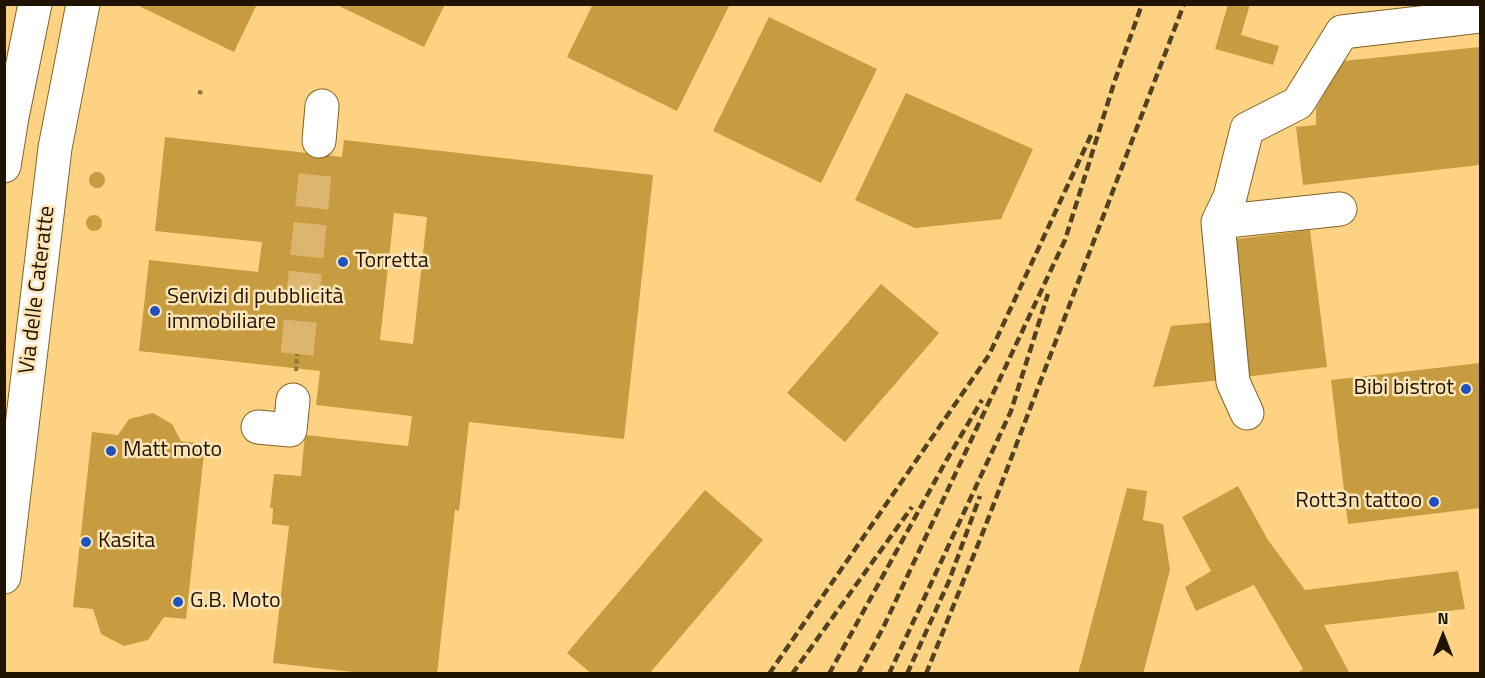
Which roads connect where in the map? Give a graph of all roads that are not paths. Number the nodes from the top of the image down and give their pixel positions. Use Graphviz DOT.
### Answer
graph roads {
  1 [pos="35,4"];
  2 [pos="84,4"];
  3 [pos="1480,16"];
  4 [pos="322,106"];
  5 [pos="319,141"];
  6 [pos="4,166"];
  7 [pos="1340,209"];
  8 [pos="1218,222"];
  9 [pos="293,400"];
  10 [pos="1247,413"];
  11 [pos="258,427"];
  12 [pos="4,577"];
  1 -- 6 [label="street"];
  2 -- 12 [label="street, Via delle Cateratte"];
  3 -- 8 [label="street"];
  4 -- 5 [label="street"];
  7 -- 8 [label="street"];
  8 -- 10 [label="street"];
  9 -- 11 [label="street"];
}
